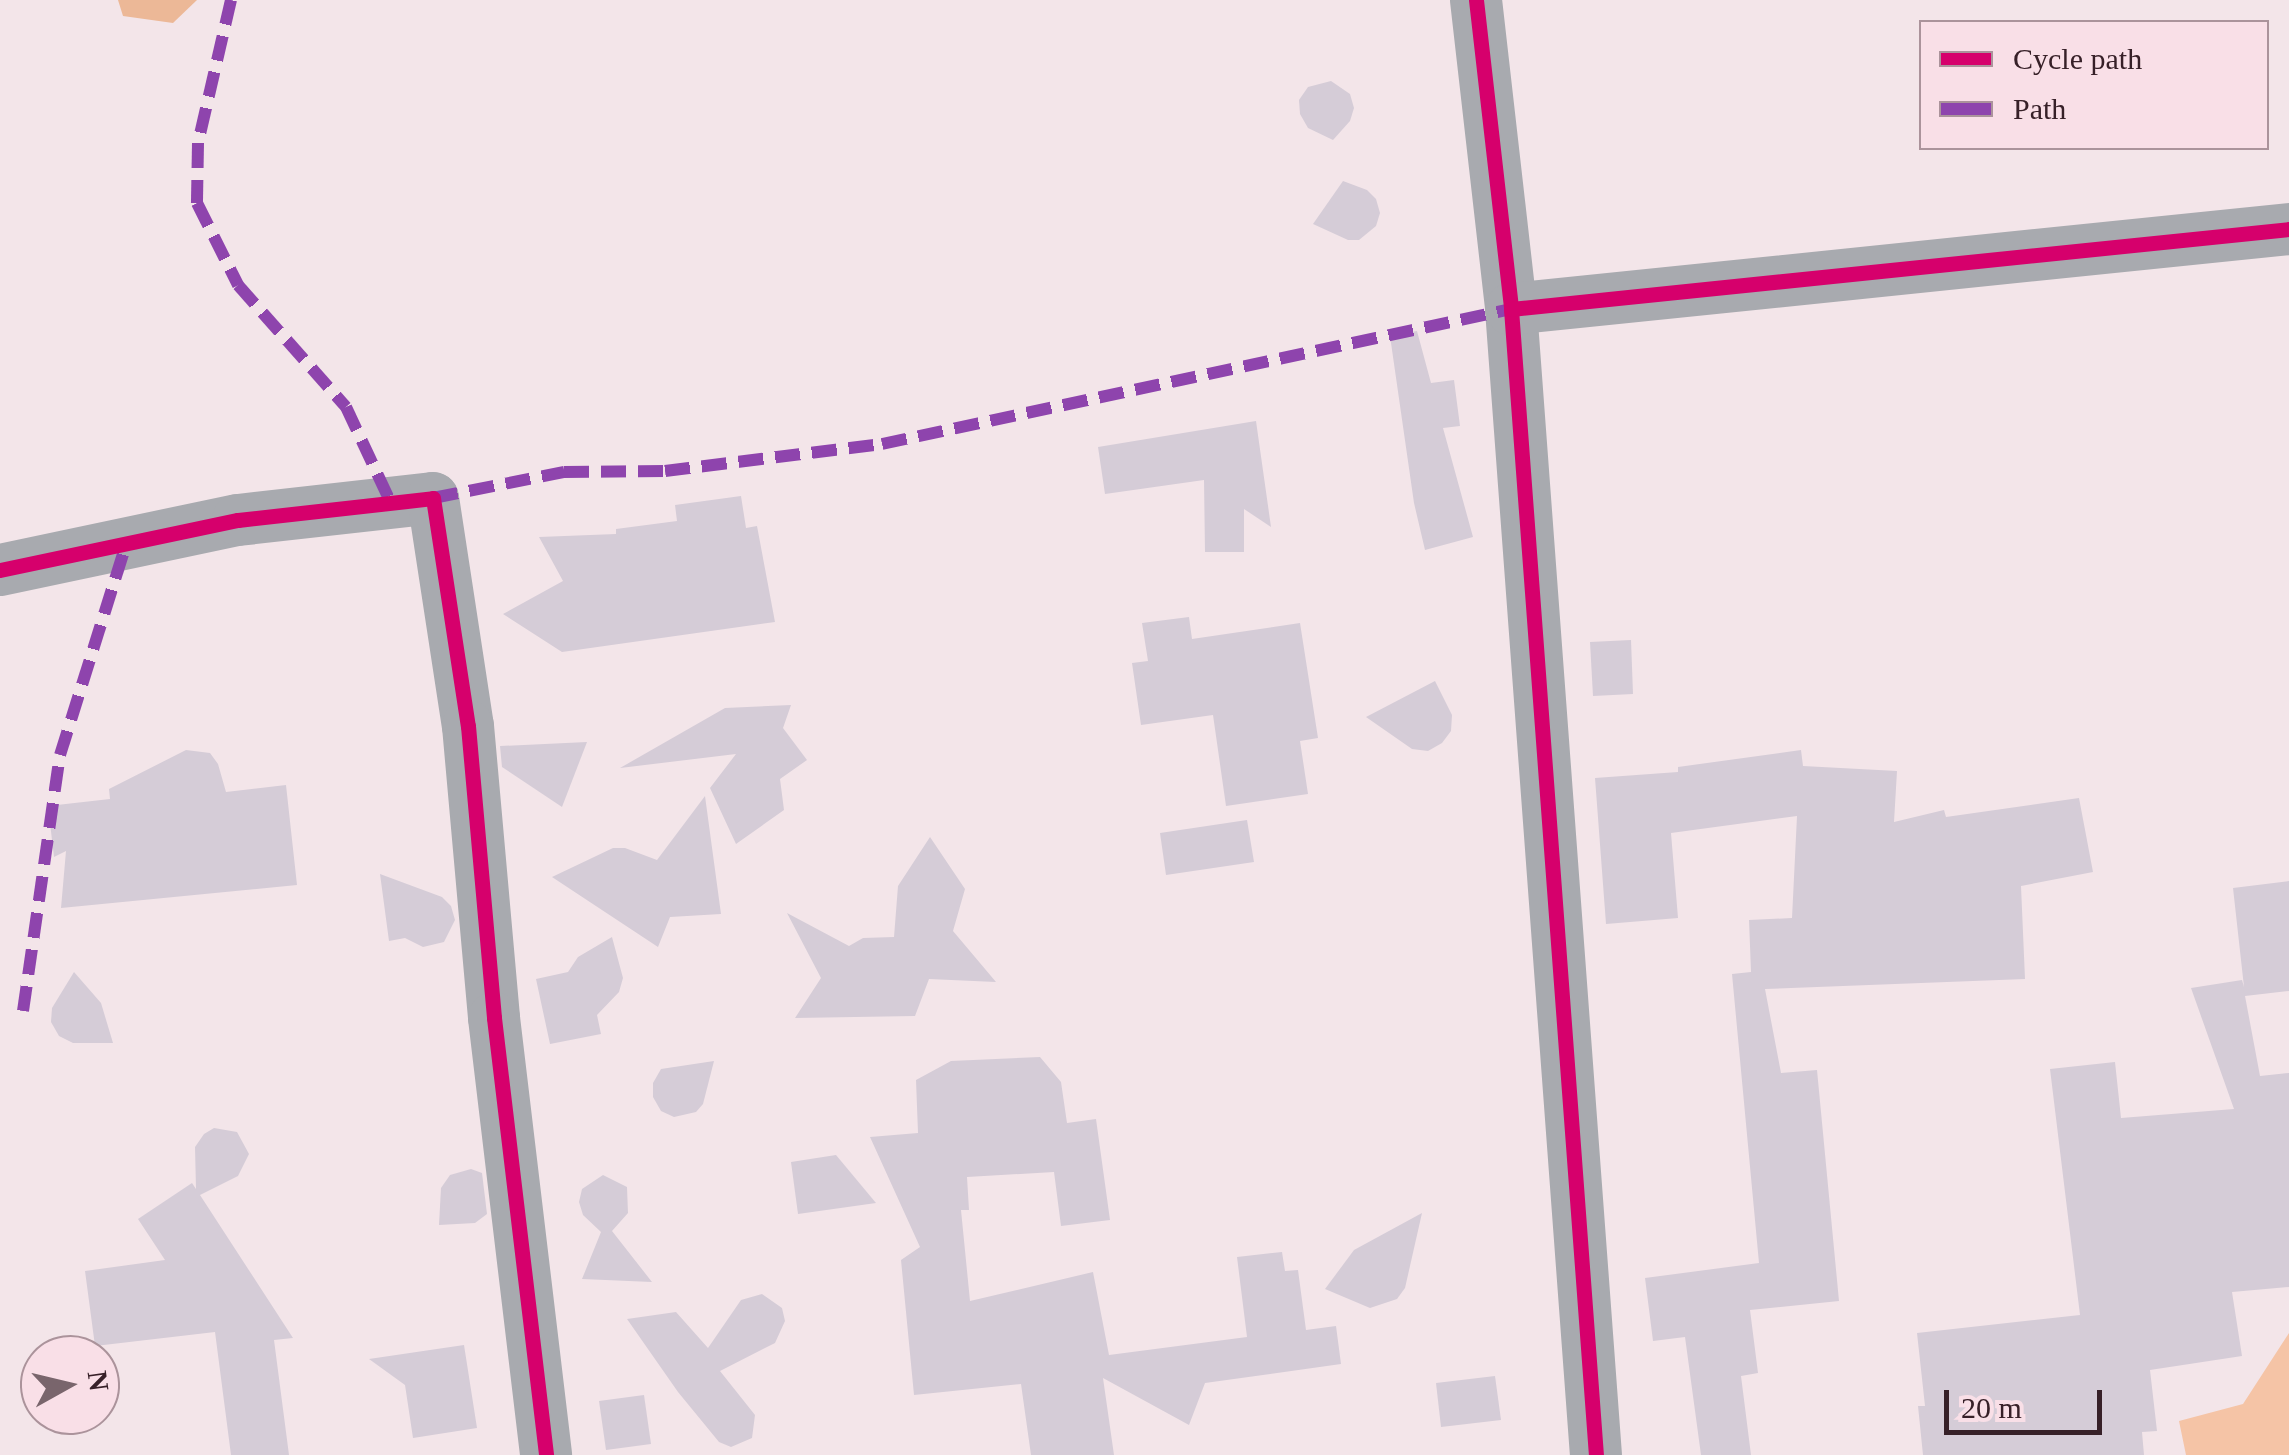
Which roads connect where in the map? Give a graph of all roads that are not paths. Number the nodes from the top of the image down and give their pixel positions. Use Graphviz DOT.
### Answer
graph roads {
  1 [pos="1476,0"];
  2 [pos="2289,229"];
  3 [pos="1511,309"];
  4 [pos="0,570"];
  5 [pos="546,1455"];
  6 [pos="1596,1455"];
  1 -- 3 [label="street"];
  2 -- 3 [label="street"];
  3 -- 6 [label="street"];
  4 -- 5 [label="street"];
}
